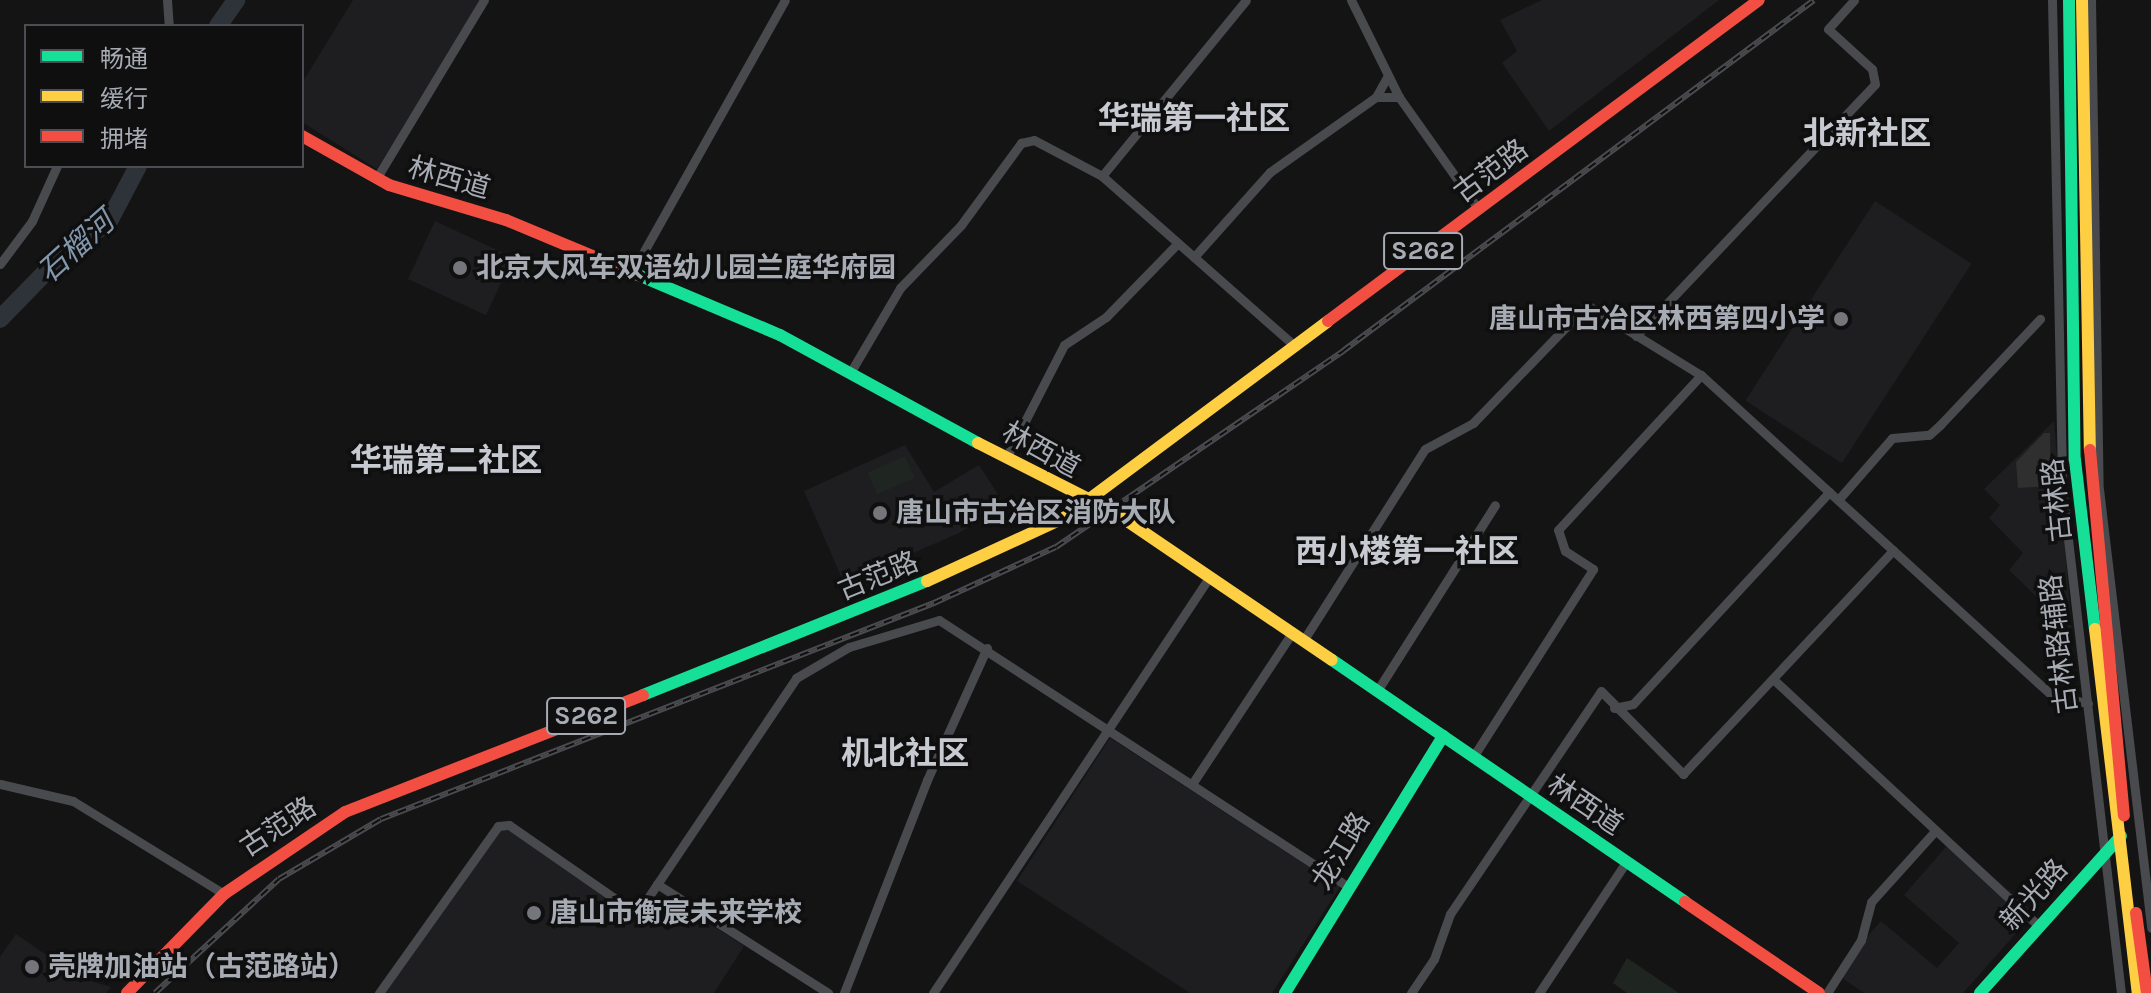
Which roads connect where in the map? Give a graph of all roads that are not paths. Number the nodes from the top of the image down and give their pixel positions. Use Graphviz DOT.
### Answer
graph roads {
  1 [pos="167,0"];
  2 [pos="484,0"];
  3 [pos="785,0"];
  4 [pos="1246,0"];
  5 [pos="1351,0"];
  6 [pos="1759,0"];
  7 [pos="1854,0"];
  8 [pos="2052,0"];
  9 [pos="2069,0"];
  10 [pos="2082,0"];
  11 [pos="2091,0"];
  12 [pos="166,24"];
  13 [pos="1387,77"];
  14 [pos="1376,97"];
  15 [pos="1399,97"];
  16 [pos="304,137"];
  17 [pos="56,168"];
  18 [pos="1102,176"];
  19 [pos="376,179"];
  20 [pos="1479,210"];
  21 [pos="1178,243"];
  22 [pos="1194,257"];
  23 [pos="0,264"];
  24 [pos="634,269"];
  25 [pos="2040,319"];
  26 [pos="1636,336"];
  27 [pos="1295,346"];
  28 [pos="850,373"];
  29 [pos="1701,375"];
  30 [pos="1006,458"];
  31 [pos="1829,492"];
  32 [pos="1838,500"];
  33 [pos="1086,502"];
  34 [pos="1495,505"];
  35 [pos="1893,550"];
  36 [pos="1209,577"];
  37 [pos="1292,633"];
  38 [pos="1303,641"];
  39 [pos="987,648"];
  40 [pos="1773,679"];
  41 [pos="1377,691"];
  42 [pos="2088,703"];
  43 [pos="1614,708"];
  44 [pos="1109,729"];
  45 [pos="1443,736"];
  46 [pos="1473,757"];
  47 [pos="0,784"];
  48 [pos="1192,784"];
  49 [pos="1529,796"];
  50 [pos="1935,831"];
  51 [pos="2122,835"];
  52 [pos="2105,852"];
  53 [pos="1626,862"];
  54 [pos="657,884"];
  55 [pos="1348,887"];
  56 [pos="224,894"];
  57 [pos="2039,926"];
  58 [pos="2151,928"];
  59 [pos="127,993"];
  60 [pos="379,993"];
  61 [pos="828,993"];
  62 [pos="844,993"];
  63 [pos="933,993"];
  64 [pos="1285,993"];
  65 [pos="1411,993"];
  66 [pos="1539,993"];
  67 [pos="1819,993"];
  68 [pos="1827,993"];
  69 [pos="1980,993"];
  70 [pos="2121,993"];
  71 [pos="2138,993"];
  72 [pos="2147,993"];
  1 -- 12 [label="street"];
  2 -- 19 [label="street"];
  3 -- 24 [label="street"];
  4 -- 18 [label="street"];
  5 -- 13 [label="street"];
  6 -- 20 [label="main road, 古范路 / S262"];
  7 -- 26 [label="street"];
  8 -- 42 [label="street, 古林路辅路"];
  9 -- 51 [label="main road, 古林路"];
  10 -- 51 [label="main road, 古林路"];
  11 -- 58 [label="street"];
  13 -- 14 [label="street"];
  13 -- 15 [label="street"];
  14 -- 15 [label="street"];
  14 -- 22 [label="street"];
  15 -- 20 [label="street"];
  16 -- 19 [label="main road, 林西道"];
  17 -- 23 [label="street"];
  18 -- 21 [label="street"];
  18 -- 28 [label="street"];
  19 -- 24 [label="main road, 林西道"];
  20 -- 27 [label="main road, 古范路 / S262"];
  21 -- 22 [label="street"];
  21 -- 30 [label="street"];
  22 -- 27 [label="street"];
  24 -- 28 [label="main road, 林西道"];
  25 -- 32 [label="street"];
  26 -- 29 [label="street"];
  26 -- 38 [label="street"];
  27 -- 33 [label="main road, 古范路 / S262"];
  28 -- 30 [label="main road, 林西道"];
  29 -- 31 [label="street"];
  29 -- 46 [label="street"];
  30 -- 33 [label="main road, 林西道"];
  31 -- 32 [label="street"];
  31 -- 43 [label="street"];
  32 -- 35 [label="street"];
  33 -- 36 [label="main road, 林西道"];
  33 -- 56 [label="main road, 古范路 / S262"];
  34 -- 41 [label="street"];
  35 -- 40 [label="street"];
  35 -- 42 [label="street"];
  36 -- 37 [label="main road, 林西道"];
  36 -- 44 [label="street"];
  37 -- 38 [label="main road, 林西道"];
  37 -- 48 [label="street"];
  38 -- 41 [label="main road, 林西道"];
  39 -- 44 [label="street"];
  39 -- 54 [label="street"];
  39 -- 62 [label="street"];
  40 -- 43 [label="street"];
  40 -- 50 [label="street"];
  41 -- 45 [label="main road, 林西道"];
  42 -- 52 [label="street, 古林路辅路"];
  43 -- 49 [label="street"];
  44 -- 48 [label="street"];
  44 -- 63 [label="street"];
  45 -- 46 [label="main road, 林西道"];
  45 -- 55 [label="main road, 龙江路"];
  46 -- 49 [label="main road, 林西道"];
  47 -- 56 [label="street"];
  48 -- 55 [label="street"];
  49 -- 53 [label="main road, 林西道"];
  49 -- 65 [label="street"];
  50 -- 57 [label="street"];
  50 -- 68 [label="street"];
  51 -- 52 [label="main road, 新光路"];
  51 -- 71 [label="main road, 古林路"];
  51 -- 72 [label="main road, 古林路"];
  52 -- 57 [label="main road, 新光路"];
  52 -- 70 [label="street, 古林路辅路"];
  53 -- 66 [label="street"];
  53 -- 67 [label="main road, 林西道"];
  54 -- 60 [label="street"];
  54 -- 61 [label="street"];
  55 -- 64 [label="main road, 龙江路"];
  56 -- 59 [label="main road, 古范路 / S262"];
  57 -- 69 [label="main road, 新光路"];
}
